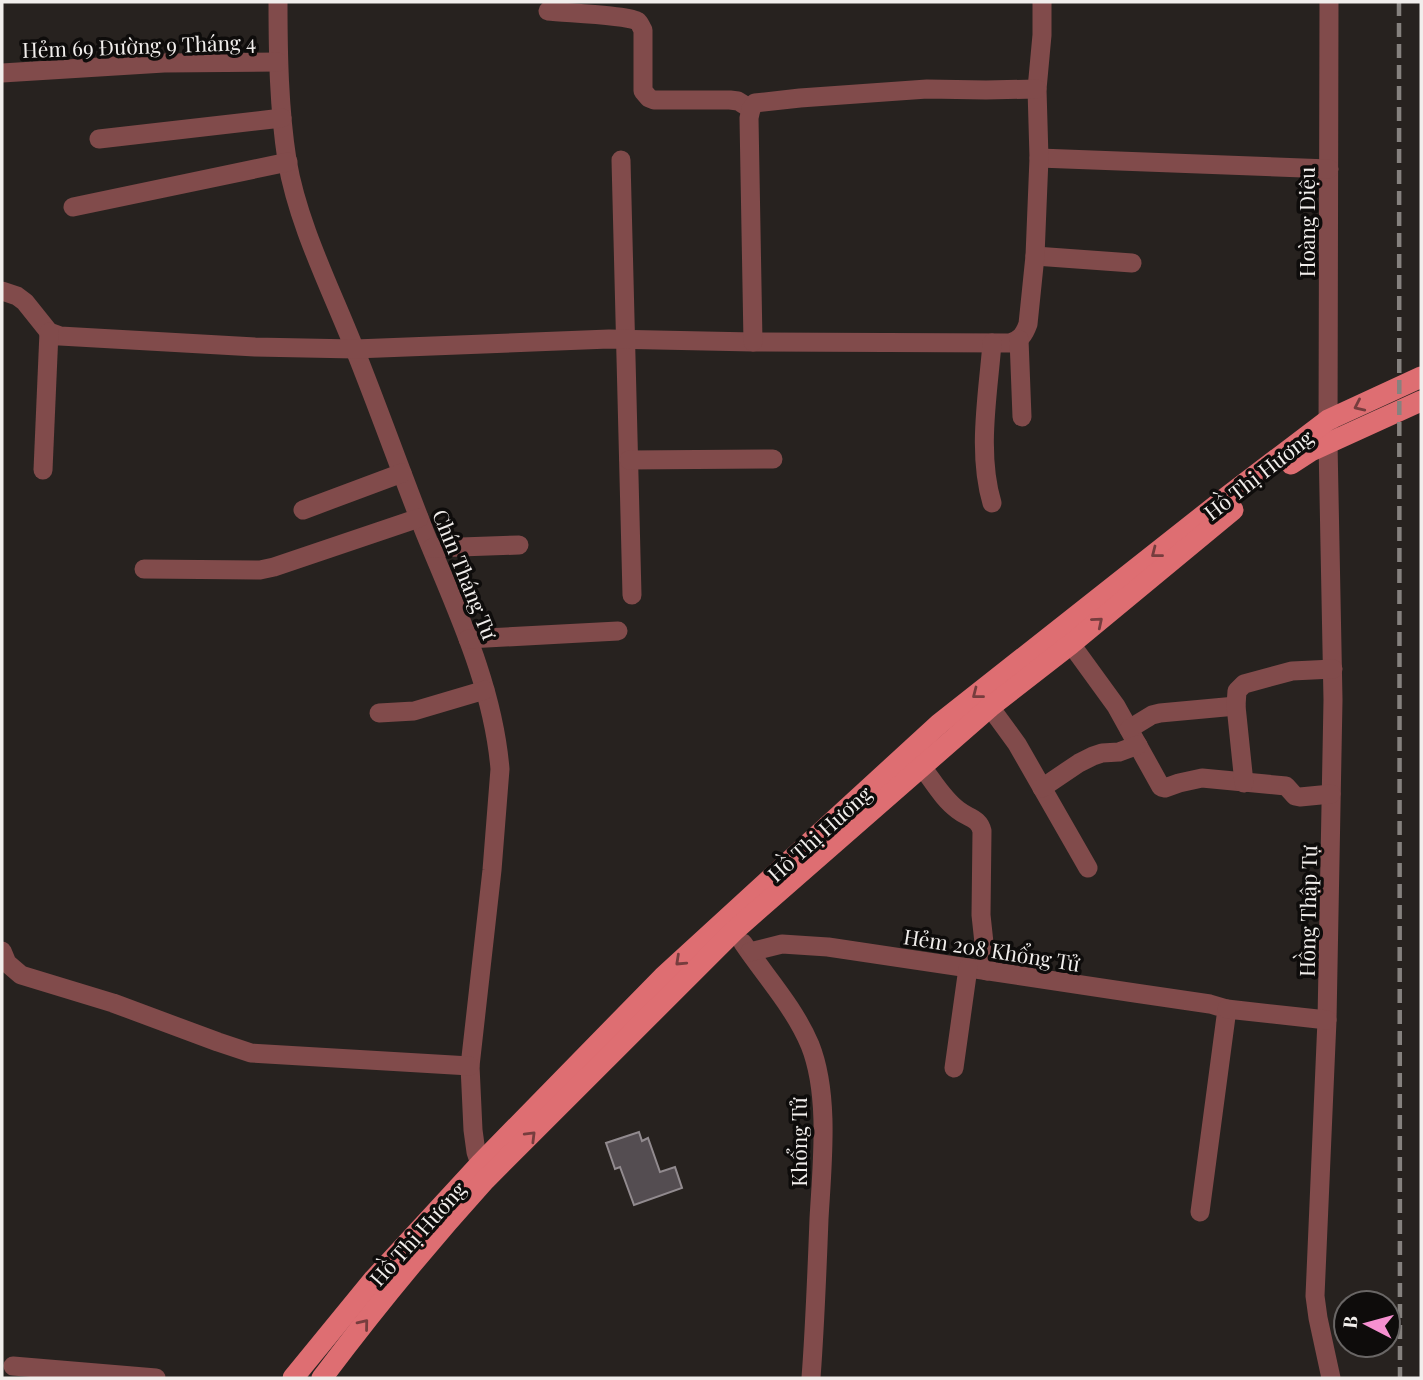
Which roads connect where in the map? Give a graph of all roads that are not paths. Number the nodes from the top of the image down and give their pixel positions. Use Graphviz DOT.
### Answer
graph roads {
  1 [pos="278,2"];
  2 [pos="1042,2"];
  3 [pos="1329,2"];
  4 [pos="548,11"];
  5 [pos="278,62"];
  6 [pos="2,73"];
  7 [pos="1037,89"];
  8 [pos="751,109"];
  9 [pos="282,118"];
  10 [pos="99,139"];
  11 [pos="1039,158"];
  12 [pos="621,159"];
  13 [pos="288,162"];
  14 [pos="1329,169"];
  15 [pos="73,207"];
  16 [pos="1035,256"];
  17 [pos="1132,262"];
  18 [pos="2,291"];
  19 [pos="49,332"];
  20 [pos="626,339"];
  21 [pos="1019,339"];
  22 [pos="753,342"];
  23 [pos="992,343"];
  24 [pos="355,349"];
  25 [pos="1421,377"];
  26 [pos="1421,401"];
  27 [pos="1022,418"];
  28 [pos="1328,420"];
  29 [pos="1328,443"];
  30 [pos="774,459"];
  31 [pos="629,460"];
  32 [pos="43,470"];
  33 [pos="402,473"];
  34 [pos="992,503"];
  35 [pos="303,510"];
  36 [pos="419,517"];
  37 [pos="519,545"];
  38 [pos="432,548"];
  39 [pos="144,569"];
  40 [pos="632,595"];
  41 [pos="618,631"];
  42 [pos="468,639"];
  43 [pos="1071,644"];
  44 [pos="1333,669"];
  45 [pos="485,690"];
  46 [pos="1236,706"];
  47 [pos="990,707"];
  48 [pos="379,713"];
  49 [pos="1134,737"];
  50 [pos="922,766"];
  51 [pos="1244,783"];
  52 [pos="1042,788"];
  53 [pos="1331,794"];
  54 [pos="1088,868"];
  55 [pos="735,930"];
  56 [pos="2,951"];
  57 [pos="750,952"];
  58 [pos="977,969"];
  59 [pos="11,972"];
  60 [pos="1227,1009"];
  61 [pos="1327,1020"];
  62 [pos="470,1066"];
  63 [pos="954,1068"];
  64 [pos="483,1172"];
  65 [pos="1200,1212"];
  66 [pos="13,1366"];
  67 [pos="156,1378"];
  68 [pos="293,1378"];
  69 [pos="322,1378"];
  70 [pos="811,1378"];
  71 [pos="1331,1378"];
  1 -- 5 [label="street, Chín Tháng Tư"];
  2 -- 7 [label="street"];
  3 -- 14 [label="street, Hoàng Diệu"];
  4 -- 8 [label="street"];
  5 -- 6 [label="street, Hẻm 69 Đường 9 Tháng 4"];
  5 -- 9 [label="street, Chín Tháng Tư"];
  7 -- 8 [label="street"];
  7 -- 11 [label="street"];
  8 -- 22 [label="street"];
  9 -- 10 [label="street"];
  9 -- 13 [label="street, Chín Tháng Tư"];
  11 -- 14 [label="street"];
  11 -- 16 [label="street"];
  12 -- 20 [label="street"];
  13 -- 15 [label="street"];
  13 -- 24 [label="street, Chín Tháng Tư"];
  14 -- 28 [label="street, Hoàng Diệu"];
  16 -- 17 [label="street"];
  16 -- 21 [label="street"];
  18 -- 19 [label="street"];
  19 -- 24 [label="street"];
  19 -- 32 [label="street"];
  20 -- 22 [label="street"];
  20 -- 24 [label="street"];
  20 -- 31 [label="street"];
  21 -- 23 [label="street"];
  21 -- 27 [label="street"];
  22 -- 23 [label="street"];
  23 -- 34 [label="street"];
  24 -- 33 [label="street, Chín Tháng Tư"];
  25 -- 28 [label="main road, Hồ Thị Hương, one-way"];
  26 -- 29 [label="main road, Hồ Thị Hương"];
  28 -- 29 [label="street, Hoàng Diệu"];
  28 -- 64 [label="main road, Hồ Thị Hương, one-way"];
  43 -- 29 [label="main road, Hồ Thị Hương, one-way"];
  29 -- 44 [label="street, Hồng Thập Tự"];
  30 -- 31 [label="street"];
  31 -- 40 [label="street"];
  33 -- 35 [label="street"];
  33 -- 36 [label="street, Chín Tháng Tư"];
  36 -- 38 [label="street, Chín Tháng Tư"];
  36 -- 39 [label="street"];
  37 -- 38 [label="street"];
  38 -- 42 [label="street, Chín Tháng Tư"];
  41 -- 42 [label="street"];
  42 -- 45 [label="street, Chín Tháng Tư"];
  43 -- 47 [label="main road, Hồ Thị Hương"];
  43 -- 49 [label="street"];
  44 -- 46 [label="street"];
  44 -- 53 [label="street, Hồng Thập Tự"];
  45 -- 48 [label="street"];
  45 -- 62 [label="street, Chín Tháng Tư"];
  46 -- 49 [label="street"];
  46 -- 51 [label="street"];
  47 -- 50 [label="main road, Hồ Thị Hương"];
  47 -- 52 [label="street"];
  49 -- 51 [label="street"];
  49 -- 52 [label="street"];
  50 -- 55 [label="main road, Hồ Thị Hương"];
  50 -- 58 [label="street"];
  51 -- 53 [label="street"];
  52 -- 54 [label="street"];
  53 -- 61 [label="street, Hồng Thập Tự"];
  55 -- 57 [label="street, Khổng Tử"];
  64 -- 55 [label="main road, Hồ Thị Hương, one-way"];
  56 -- 59 [label="street"];
  57 -- 58 [label="street, Hẻm 208 Khổng Tử"];
  57 -- 70 [label="street, Khổng Tử"];
  58 -- 60 [label="street, Hẻm 208 Khổng Tử"];
  58 -- 63 [label="street"];
  59 -- 62 [label="street"];
  60 -- 61 [label="street, Hẻm 208 Khổng Tử"];
  60 -- 65 [label="street"];
  61 -- 71 [label="street, Hồng Thập Tự"];
  62 -- 64 [label="street, Chín Tháng Tư"];
  64 -- 68 [label="main road, Hồ Thị Hương"];
  69 -- 64 [label="main road, Hồ Thị Hương, one-way"];
  66 -- 67 [label="street"];
}
